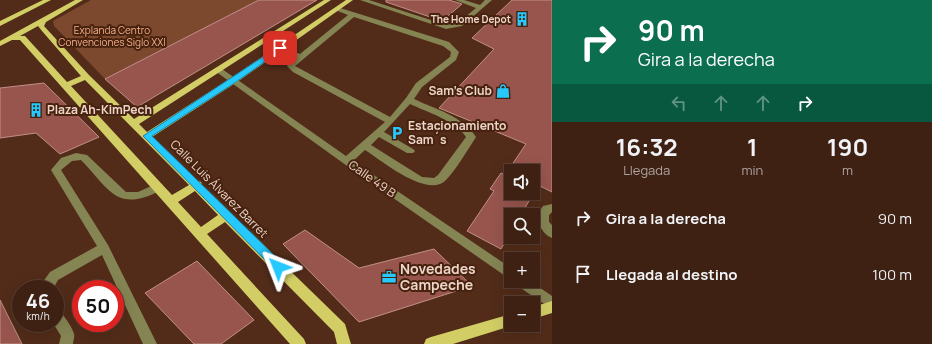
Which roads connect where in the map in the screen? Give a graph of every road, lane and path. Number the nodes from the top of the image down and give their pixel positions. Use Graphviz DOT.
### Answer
graph roads {
  1 [pos="48,0"];
  2 [pos="80,0"];
  3 [pos="328,0"];
  4 [pos="350,0"];
  5 [pos="363,0"];
  6 [pos="458,0"];
  7 [pos="489,0"];
  8 [pos="337,8"];
  9 [pos="480,8"];
  10 [pos="353,14"];
  11 [pos="43,20"];
  12 [pos="0,24"];
  13 [pos="10,38"];
  14 [pos="0,44"];
  15 [pos="280,48"];
  16 [pos="301,57"];
  17 [pos="219,71"];
  18 [pos="86,77"];
  19 [pos="234,80"];
  20 [pos="66,86"];
  21 [pos="408,100"];
  22 [pos="390,121"];
  23 [pos="134,123"];
  24 [pos="378,133"];
  25 [pos="147,136"];
  26 [pos="365,145"];
  27 [pos="410,151"];
  28 [pos="346,161"];
  29 [pos="197,185"];
  30 [pos="158,187"];
  31 [pos="171,201"];
  32 [pos="552,208"];
  33 [pos="227,215"];
  34 [pos="200,233"];
  35 [pos="552,233"];
  36 [pos="104,248"];
  37 [pos="504,270"];
  38 [pos="51,280"];
  39 [pos="530,288"];
  40 [pos="552,303"];
  41 [pos="552,308"];
  42 [pos="540,311"];
  43 [pos="504,322"];
  44 [pos="64,328"];
  45 [pos="148,343"];
  46 [pos="66,344"];
  47 [pos="299,344"];
  48 [pos="344,344"];
  49 [pos="431,344"];
  1 -- 12 [label="main road"];
  2 -- 11 [label="main road"];
  3 -- 17 [label="main road"];
  4 -- 8 [label="main road"];
  5 -- 9 [label="street"];
  6 -- 9 [label="street"];
  7 -- 9 [label="street"];
  8 -- 10 [label="street"];
  8 -- 15 [label="main road"];
  10 -- 16 [label="street"];
  10 -- 21 [label="street"];
  11 -- 13 [label="main road"];
  11 -- 18 [label="main road, Calle Luis Álvarez Barret"];
  13 -- 14 [label="main road"];
  13 -- 20 [label="main road"];
  15 -- 16 [label="street"];
  15 -- 19 [label="main road"];
  16 -- 22 [label="street"];
  17 -- 19 [label="street, Calle 49 B"];
  17 -- 23 [label="main road"];
  18 -- 20 [label="main road"];
  18 -- 23 [label="main road, Calle Luis Álvarez Barret"];
  19 -- 25 [label="main road"];
  19 -- 28 [label="street, Calle 49 B"];
  20 -- 30 [label="main road"];
  21 -- 22 [label="street"];
  21 -- 26 [label="street"];
  22 -- 24 [label="street"];
  23 -- 25 [label="main road, Calle Luis Álvarez Barret"];
  24 -- 26 [label="street"];
  24 -- 27 [label="street"];
  25 -- 29 [label="main road, Calle Luis Álvarez Barret"];
  26 -- 28 [label="street"];
  28 -- 37 [label="street, Calle 49 B"];
  29 -- 31 [label="main road"];
  29 -- 33 [label="main road, Calle Luis Álvarez Barret"];
  30 -- 31 [label="main road"];
  30 -- 36 [label="street"];
  31 -- 34 [label="main road"];
  32 -- 35 [label="street"];
  33 -- 34 [label="main road"];
  33 -- 48 [label="main road, Calle Luis Álvarez Barret"];
  34 -- 47 [label="main road"];
  36 -- 38 [label="street"];
  36 -- 45 [label="street"];
  39 -- 40 [label="street"];
  41 -- 42 [label="main road"];
  43 -- 49 [label="main road"];
  44 -- 46 [label="street"];
}
